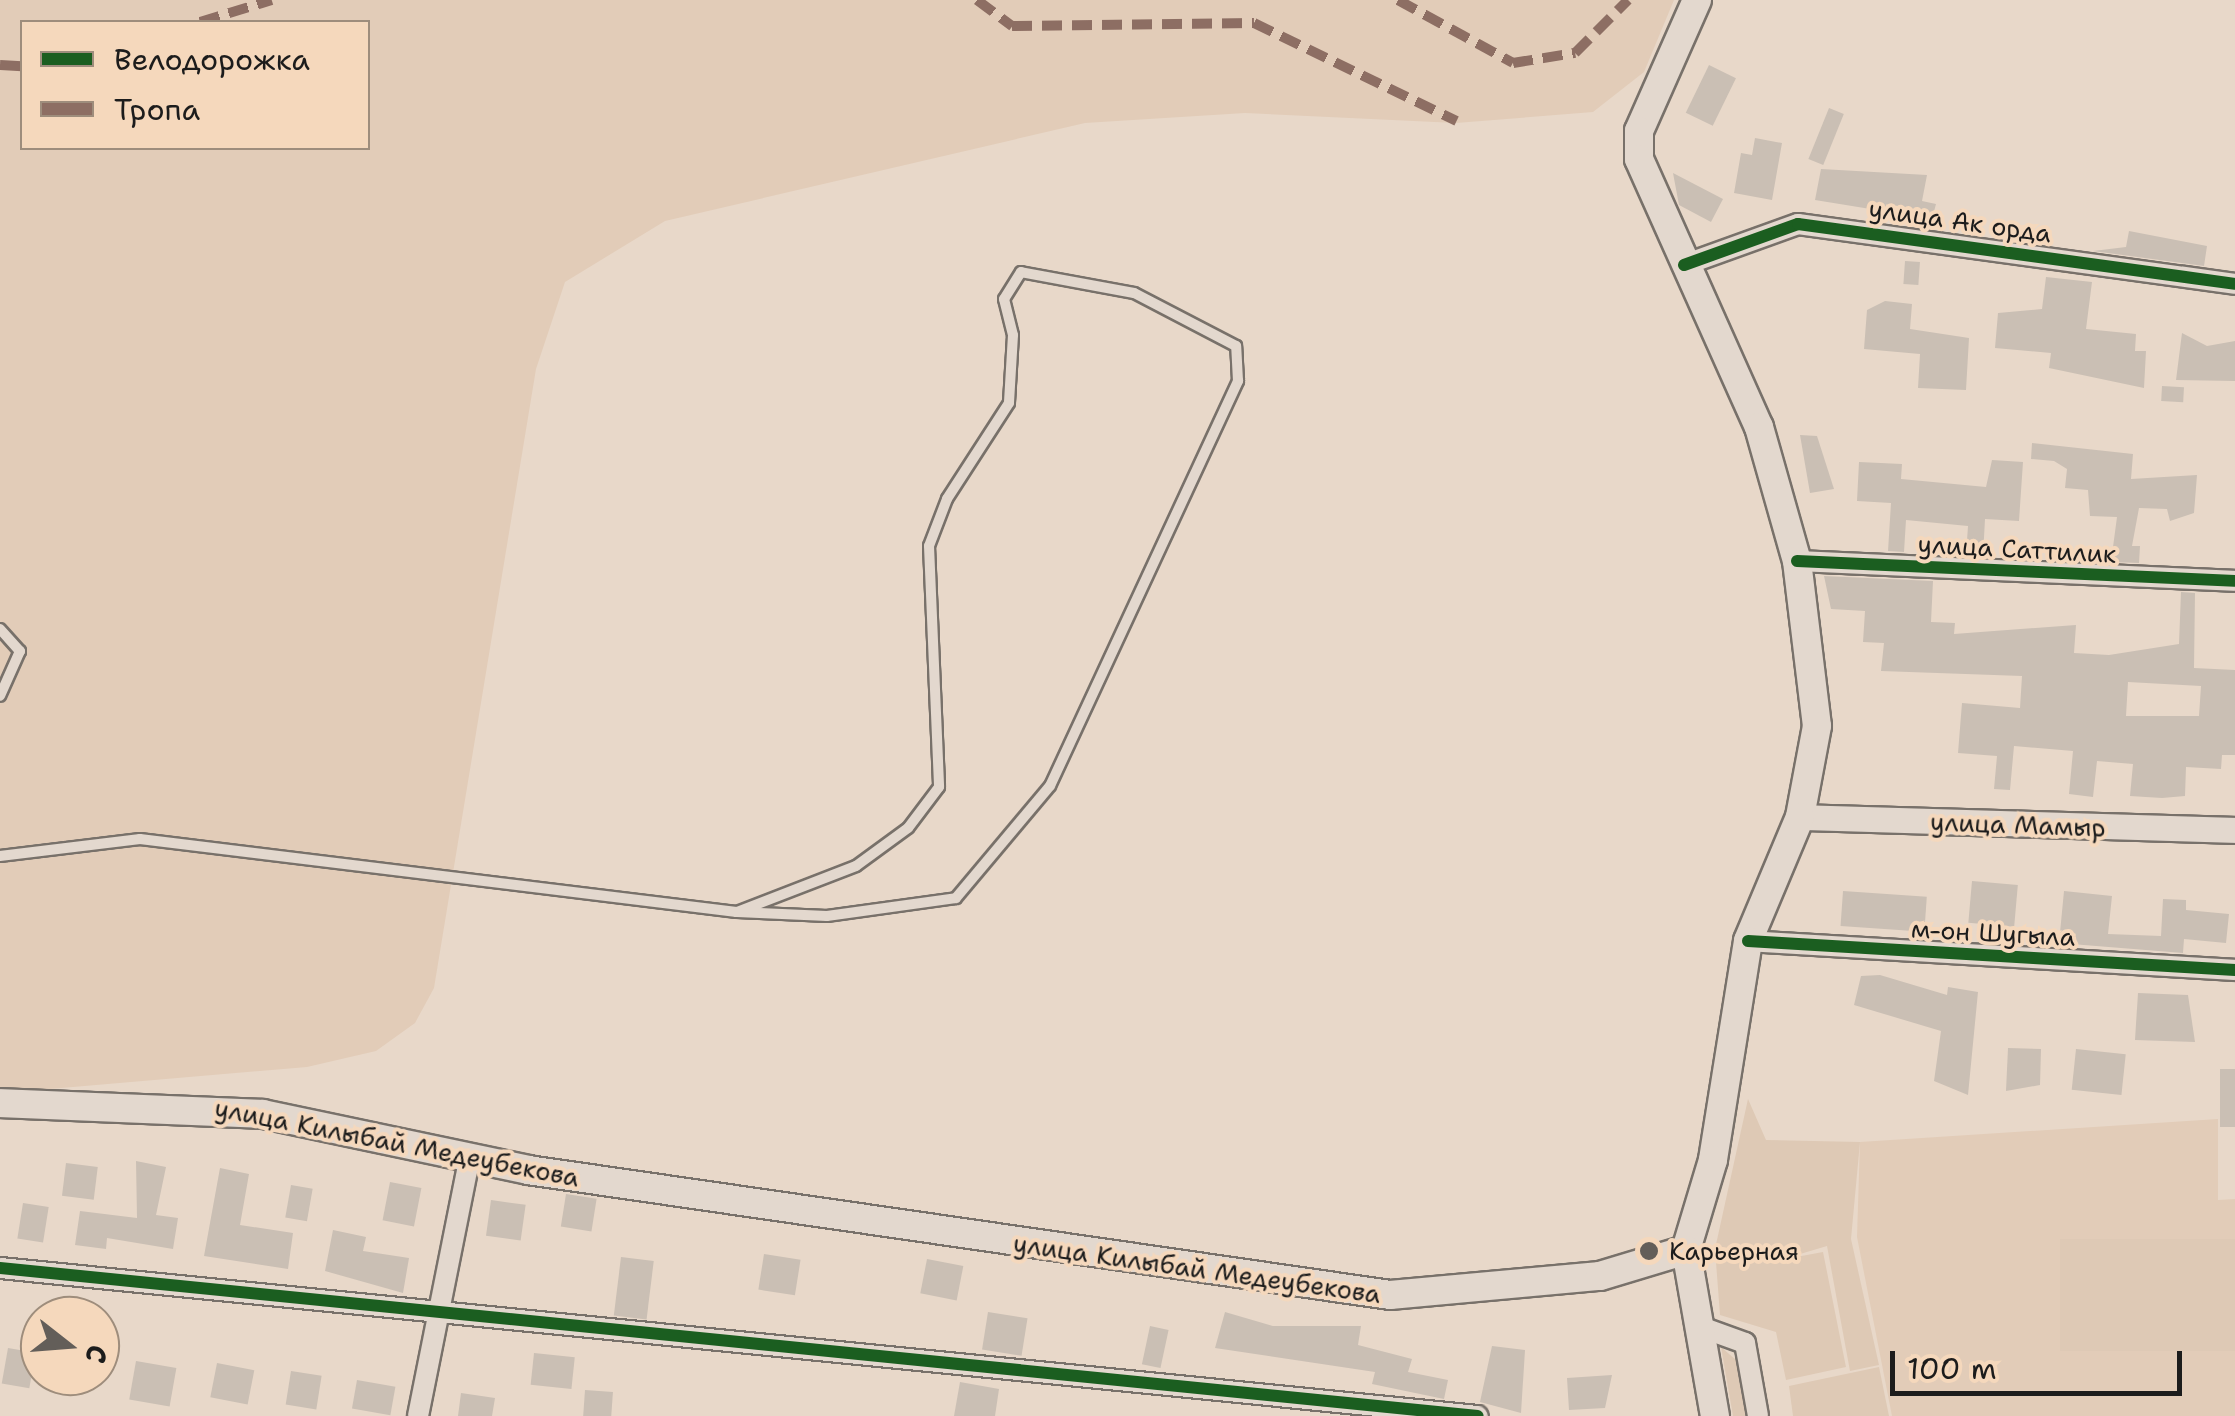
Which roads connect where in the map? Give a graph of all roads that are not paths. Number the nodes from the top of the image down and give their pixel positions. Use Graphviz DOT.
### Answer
graph roads {
  1 [pos="1696,0"];
  2 [pos="1684,265"];
  3 [pos="2235,284"];
  4 [pos="1797,561"];
  5 [pos="2235,581"];
  6 [pos="0,629"];
  7 [pos="0,696"];
  8 [pos="1800,816"];
  9 [pos="2235,830"];
  10 [pos="0,856"];
  11 [pos="737,912"];
  12 [pos="1748,941"];
  13 [pos="2235,970"];
  14 [pos="0,1104"];
  15 [pos="470,1160"];
  16 [pos="1686,1250"];
  17 [pos="0,1268"];
  18 [pos="438,1316"];
  19 [pos="1698,1326"];
  20 [pos="418,1416"];
  21 [pos="1478,1416"];
  22 [pos="1715,1416"];
  23 [pos="1758,1416"];
  1 -- 2 [label="main road"];
  2 -- 3 [label="street, улица Ак орда"];
  2 -- 4 [label="main road"];
  4 -- 5 [label="street, улица Саттилик"];
  4 -- 8 [label="main road"];
  6 -- 7 [label="lane"];
  8 -- 9 [label="street, улица Мамыр"];
  8 -- 12 [label="main road"];
  10 -- 11 [label="lane"];
  11 -- 11 [label="lane"];
  12 -- 13 [label="street, м-он Шугыла"];
  12 -- 16 [label="main road"];
  14 -- 15 [label="main road, улица Килыбай Медеубекова"];
  15 -- 16 [label="main road, улица Килыбай Медеубекова"];
  15 -- 18 [label="street"];
  16 -- 19 [label="main road"];
  17 -- 18 [label="street"];
  18 -- 20 [label="street"];
  18 -- 21 [label="street"];
  19 -- 22 [label="main road"];
  19 -- 23 [label="street"];
}
